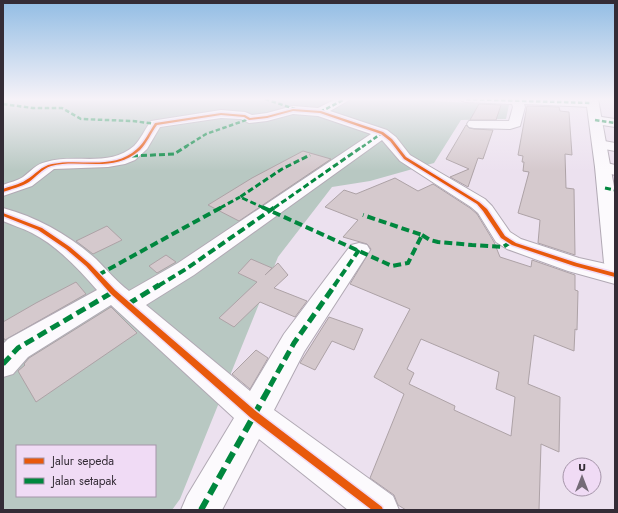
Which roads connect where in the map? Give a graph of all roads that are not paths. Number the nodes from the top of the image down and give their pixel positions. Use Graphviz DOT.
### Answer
graph roads {
  1 [pos="163,123"];
  2 [pos="352,123"];
  3 [pos="514,123"];
  4 [pos="596,123"];
  5 [pos="474,124"];
  6 [pos="382,133"];
  7 [pos="607,145"];
  8 [pos="609,168"];
  9 [pos="610,189"];
  10 [pos="3,191"];
  11 [pos="3,214"];
  12 [pos="359,250"];
  13 [pos="615,263"];
  14 [pos="615,275"];
  15 [pos="120,298"];
  16 [pos="3,364"];
  17 [pos="254,416"];
  18 [pos="201,510"];
  19 [pos="379,510"];
  1 -- 10 [label="main road"];
  2 -- 6 [label="main road"];
  3 -- 5 [label="main road"];
  4 -- 7 [label="main road"];
  6 -- 14 [label="main road"];
  6 -- 15 [label="main road"];
  7 -- 8 [label="main road"];
  8 -- 9 [label="main road"];
  9 -- 13 [label="main road"];
  11 -- 15 [label="main road"];
  12 -- 17 [label="main road"];
  15 -- 16 [label="main road"];
  15 -- 17 [label="main road"];
  17 -- 18 [label="main road"];
  17 -- 19 [label="main road"];
}
